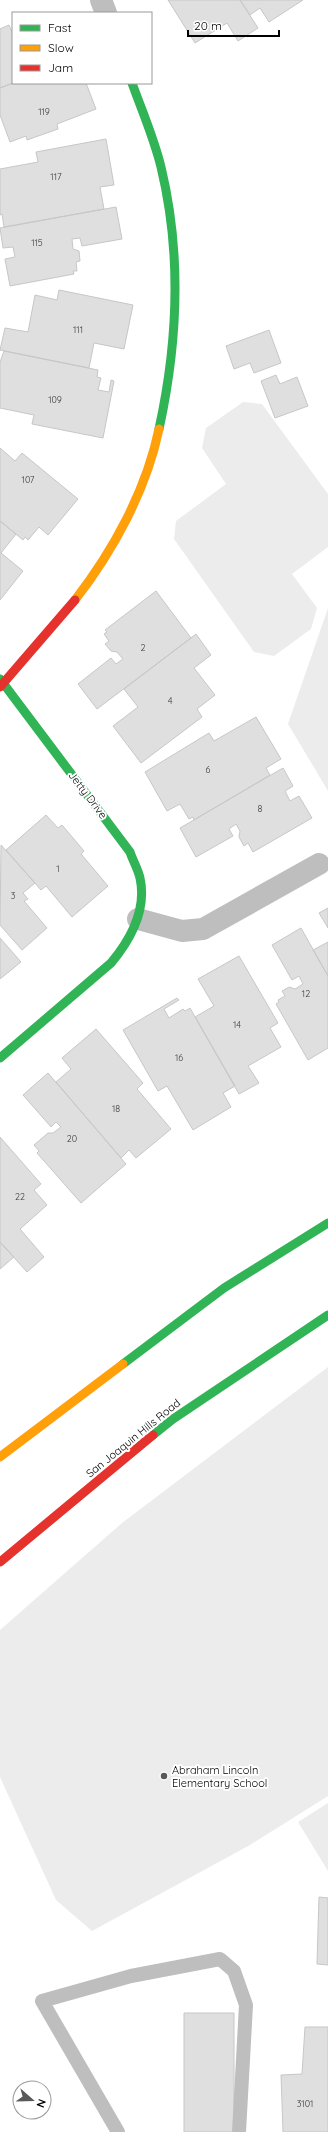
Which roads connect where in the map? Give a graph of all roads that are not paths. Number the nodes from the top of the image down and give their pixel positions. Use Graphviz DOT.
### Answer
graph roads {
  1 [pos="101,0"];
  2 [pos="106,12"];
  3 [pos="132,84"];
  4 [pos="1,683"];
  5 [pos="319,864"];
  6 [pos="138,919"];
  7 [pos="0,1058"];
  8 [pos="328,1223"];
  9 [pos="328,1315"];
  10 [pos="0,1457"];
  11 [pos="0,1562"];
  12 [pos="118,2132"];
  13 [pos="239,2132"];
  1 -- 2 [label="street"];
  3 -- 4 [label="street"];
  4 -- 6 [label="street, Jetty Drive"];
  5 -- 6 [label="street"];
  6 -- 7 [label="street, Jetty Drive"];
  8 -- 10 [label="street"];
  9 -- 11 [label="street, San Joaquin Hills Road"];
  12 -- 13 [label="lane"];
}
